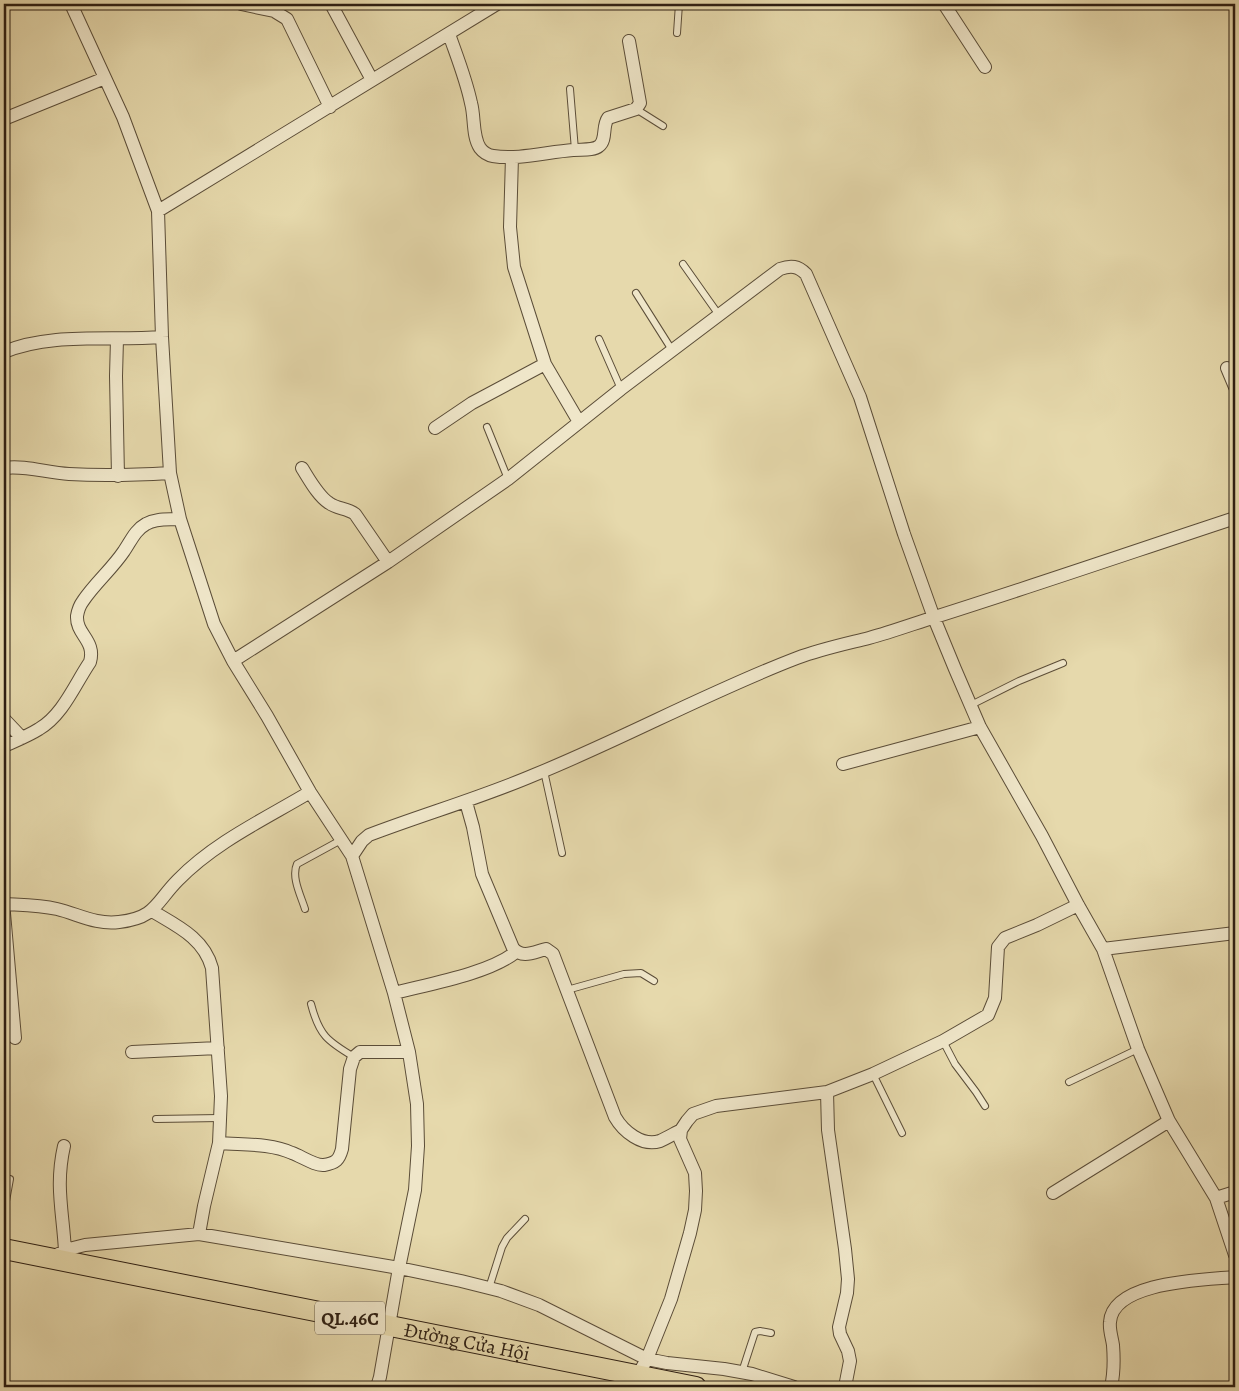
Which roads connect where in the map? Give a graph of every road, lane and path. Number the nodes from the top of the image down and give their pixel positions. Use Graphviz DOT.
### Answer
graph roads {
  1 [pos="72,4"];
  2 [pos="241,4"];
  3 [pos="331,4"];
  4 [pos="497,4"];
  5 [pos="678,4"];
  6 [pos="944,4"];
  7 [pos="677,32"];
  8 [pos="449,34"];
  9 [pos="629,41"];
  10 [pos="985,67"];
  11 [pos="105,78"];
  12 [pos="372,80"];
  13 [pos="570,89"];
  14 [pos="330,106"];
  15 [pos="636,109"];
  16 [pos="4,119"];
  17 [pos="662,126"];
  18 [pos="575,150"];
  19 [pos="512,157"];
  20 [pos="158,211"];
  21 [pos="683,264"];
  22 [pos="636,293"];
  23 [pos="719,315"];
  24 [pos="162,337"];
  25 [pos="117,339"];
  26 [pos="598,339"];
  27 [pos="672,350"];
  28 [pos="4,352"];
  29 [pos="545,364"];
  30 [pos="1227,368"];
  31 [pos="1235,387"];
  32 [pos="621,389"];
  33 [pos="579,422"];
  34 [pos="487,426"];
  35 [pos="434,428"];
  36 [pos="4,468"];
  37 [pos="302,468"];
  38 [pos="170,472"];
  39 [pos="118,476"];
  40 [pos="508,478"];
  41 [pos="1235,518"];
  42 [pos="180,519"];
  43 [pos="388,562"];
  44 [pos="934,618"];
  45 [pos="233,661"];
  46 [pos="1064,663"];
  47 [pos="971,705"];
  48 [pos="4,719"];
  49 [pos="980,727"];
  50 [pos="22,738"];
  51 [pos="4,746"];
  52 [pos="843,764"];
  53 [pos="544,771"];
  54 [pos="310,792"];
  55 [pos="466,802"];
  56 [pos="341,840"];
  57 [pos="562,853"];
  58 [pos="352,856"];
  59 [pos="4,904"];
  60 [pos="1078,906"];
  61 [pos="305,910"];
  62 [pos="152,911"];
  63 [pos="4,914"];
  64 [pos="1235,933"];
  65 [pos="1103,949"];
  66 [pos="516,952"];
  67 [pos="654,981"];
  68 [pos="566,990"];
  69 [pos="394,992"];
  70 [pos="311,1004"];
  71 [pos="15,1038"];
  72 [pos="943,1041"];
  73 [pos="218,1048"];
  74 [pos="1138,1049"];
  75 [pos="132,1052"];
  76 [pos="410,1052"];
  77 [pos="354,1057"];
  78 [pos="873,1074"];
  79 [pos="1069,1082"];
  80 [pos="827,1092"];
  81 [pos="984,1106"];
  82 [pos="220,1118"];
  83 [pos="156,1119"];
  84 [pos="1169,1121"];
  85 [pos="681,1130"];
  86 [pos="902,1133"];
  87 [pos="219,1143"];
  88 [pos="64,1146"];
  89 [pos="10,1179"];
  90 [pos="1235,1192"];
  91 [pos="1053,1194"];
  92 [pos="1216,1198"];
  93 [pos="4,1212"];
  94 [pos="525,1219"];
  95 [pos="199,1234"];
  96 [pos="4,1249"];
  97 [pos="58,1254"];
  98 [pos="1235,1255"];
  99 [pos="399,1268"];
  100 [pos="1235,1277"];
  101 [pos="489,1288"];
  102 [pos="390,1326"];
  103 [pos="771,1333"];
  104 [pos="742,1372"];
  105 [pos="639,1374"];
  106 [pos="377,1387"];
  107 [pos="696,1387"];
  108 [pos="794,1387"];
  109 [pos="845,1387"];
  110 [pos="1111,1387"];
  1 -- 11 [label="street"];
  2 -- 14 [label="street"];
  3 -- 12 [label="street"];
  4 -- 8 [label="street"];
  5 -- 7 [label="lane"];
  6 -- 10 [label="street"];
  8 -- 12 [label="street"];
  8 -- 19 [label="street"];
  9 -- 15 [label="street"];
  11 -- 16 [label="street"];
  11 -- 20 [label="street"];
  12 -- 14 [label="street"];
  13 -- 18 [label="lane"];
  14 -- 20 [label="street"];
  15 -- 17 [label="lane"];
  15 -- 18 [label="street"];
  18 -- 19 [label="street"];
  19 -- 29 [label="street"];
  20 -- 24 [label="street"];
  21 -- 23 [label="lane"];
  22 -- 27 [label="lane"];
  23 -- 27 [label="street"];
  23 -- 44 [label="street"];
  24 -- 25 [label="street"];
  24 -- 38 [label="street"];
  25 -- 28 [label="street"];
  25 -- 39 [label="street"];
  26 -- 32 [label="lane"];
  27 -- 32 [label="street"];
  29 -- 33 [label="street"];
  29 -- 35 [label="street"];
  30 -- 31 [label="street"];
  32 -- 33 [label="street"];
  33 -- 40 [label="street"];
  34 -- 40 [label="lane"];
  36 -- 39 [label="street"];
  37 -- 43 [label="street"];
  38 -- 39 [label="street"];
  38 -- 42 [label="street"];
  40 -- 43 [label="street"];
  41 -- 44 [label="street"];
  42 -- 45 [label="street"];
  42 -- 50 [label="street"];
  43 -- 45 [label="street"];
  44 -- 47 [label="street"];
  44 -- 53 [label="street"];
  45 -- 54 [label="street"];
  46 -- 47 [label="lane"];
  47 -- 49 [label="street"];
  48 -- 50 [label="street"];
  49 -- 52 [label="street"];
  49 -- 60 [label="street"];
  50 -- 51 [label="street"];
  53 -- 55 [label="street"];
  53 -- 57 [label="lane"];
  54 -- 56 [label="street"];
  54 -- 62 [label="street"];
  55 -- 58 [label="street"];
  55 -- 66 [label="street"];
  56 -- 58 [label="street"];
  56 -- 61 [label="lane"];
  58 -- 69 [label="street"];
  59 -- 62 [label="street"];
  60 -- 65 [label="street"];
  60 -- 72 [label="street"];
  62 -- 73 [label="street"];
  63 -- 71 [label="street"];
  64 -- 65 [label="street"];
  65 -- 74 [label="street"];
  66 -- 68 [label="street"];
  66 -- 69 [label="street"];
  67 -- 68 [label="lane"];
  68 -- 85 [label="street"];
  69 -- 76 [label="street"];
  70 -- 77 [label="lane"];
  72 -- 78 [label="street"];
  72 -- 81 [label="lane"];
  73 -- 75 [label="street"];
  73 -- 82 [label="street"];
  74 -- 79 [label="lane"];
  74 -- 84 [label="street"];
  76 -- 77 [label="street"];
  76 -- 99 [label="street"];
  77 -- 87 [label="street"];
  78 -- 80 [label="street"];
  78 -- 86 [label="lane"];
  80 -- 85 [label="street"];
  80 -- 109 [label="street"];
  82 -- 83 [label="lane"];
  82 -- 87 [label="street"];
  84 -- 91 [label="street"];
  84 -- 92 [label="street"];
  85 -- 105 [label="street"];
  87 -- 95 [label="street"];
  88 -- 97 [label="street"];
  89 -- 93 [label="lane"];
  90 -- 92 [label="street"];
  92 -- 98 [label="street"];
  94 -- 101 [label="lane"];
  95 -- 97 [label="street"];
  95 -- 99 [label="street"];
  96 -- 97 [label="main road, Đường Cửa Hội / QL.46C"];
  97 -- 102 [label="main road, Đường Cửa Hội / QL.46C"];
  99 -- 101 [label="street"];
  99 -- 102 [label="street"];
  100 -- 110 [label="street"];
  101 -- 105 [label="street"];
  102 -- 105 [label="main road, Đường Cửa Hội / QL.46C"];
  102 -- 106 [label="street"];
  103 -- 104 [label="lane"];
  104 -- 105 [label="street"];
  104 -- 108 [label="street"];
  105 -- 107 [label="main road, Đường Cửa Hội / QL.46C"];
}
